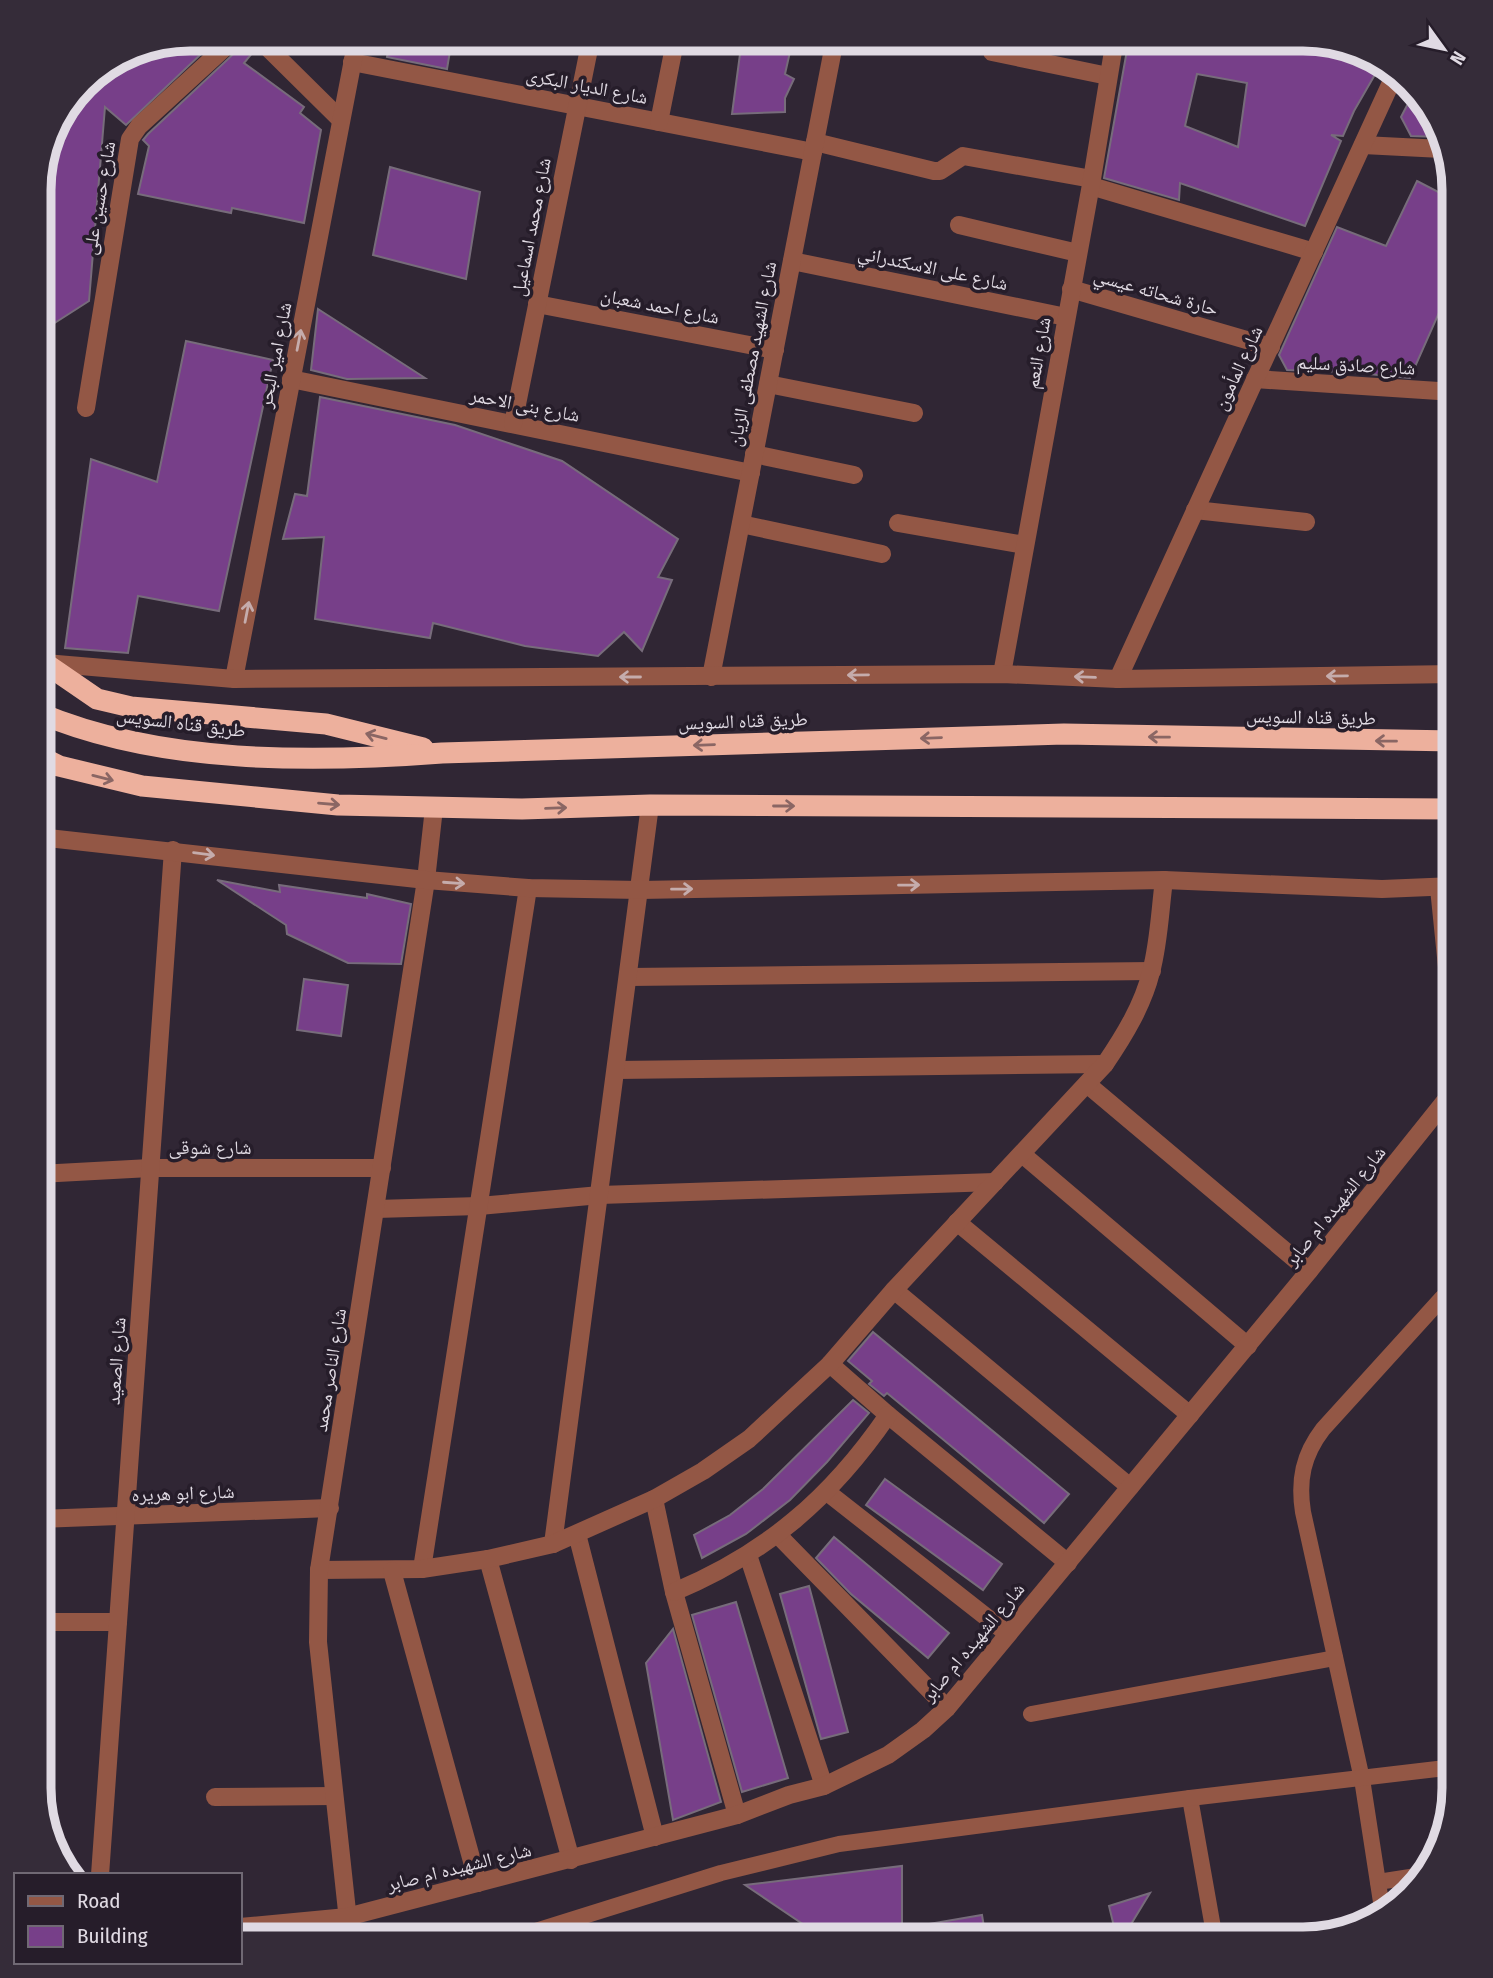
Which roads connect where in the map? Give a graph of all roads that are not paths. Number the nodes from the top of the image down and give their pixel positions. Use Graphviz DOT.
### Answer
graph roads {
  1 [pos="220,51"];
  2 [pos="271,51"];
  3 [pos="354,51"];
  4 [pos="588,51"];
  5 [pos="673,51"];
  6 [pos="833,51"];
  7 [pos="1113,51"];
  8 [pos="992,52"];
  9 [pos="352,62"];
  10 [pos="1108,76"];
  11 [pos="1391,83"];
  12 [pos="577,106"];
  13 [pos="341,120"];
  14 [pos="659,122"];
  15 [pos="1363,145"];
  16 [pos="814,147"];
  17 [pos="1436,149"];
  18 [pos="1091,183"];
  19 [pos="958,225"];
  20 [pos="1314,252"];
  21 [pos="1078,253"];
  22 [pos="792,261"];
  23 [pos="1071,289"];
  24 [pos="537,304"];
  25 [pos="1066,317"];
  26 [pos="1271,347"];
  27 [pos="775,350"];
  28 [pos="291,379"];
  29 [pos="1255,379"];
  30 [pos="768,384"];
  31 [pos="1442,390"];
  32 [pos="86,408"];
  33 [pos="914,414"];
  34 [pos="513,424"];
  35 [pos="754,454"];
  36 [pos="751,473"];
  37 [pos="854,475"];
  38 [pos="1195,510"];
  39 [pos="1306,522"];
  40 [pos="898,523"];
  41 [pos="741,524"];
  42 [pos="1025,545"];
  43 [pos="882,554"];
  44 [pos="51,663"];
  45 [pos="51,668"];
  46 [pos="1002,674"];
  47 [pos="1442,674"];
  48 [pos="711,677"];
  49 [pos="234,679"];
  50 [pos="1118,679"];
  51 [pos="51,718"];
  52 [pos="1442,741"];
  53 [pos="442,753"];
  54 [pos="51,762"];
  55 [pos="650,805"];
  56 [pos="434,808"];
  57 [pos="1442,809"];
  58 [pos="51,837"];
  59 [pos="173,850"];
  60 [pos="426,880"];
  61 [pos="1164,880"];
  62 [pos="528,888"];
  63 [pos="1442,888"];
  64 [pos="640,890"];
  65 [pos="1152,971"];
  66 [pos="629,977"];
  67 [pos="1105,1064"];
  68 [pos="616,1070"];
  69 [pos="1087,1084"];
  70 [pos="1442,1105"];
  71 [pos="1022,1154"];
  72 [pos="150,1168"];
  73 [pos="382,1168"];
  74 [pos="51,1173"];
  75 [pos="995,1182"];
  76 [pos="600,1195"];
  77 [pos="479,1206"];
  78 [pos="376,1209"];
  79 [pos="957,1222"];
  80 [pos="1309,1271"];
  81 [pos="894,1290"];
  82 [pos="1442,1298"];
  83 [pos="1248,1346"];
  84 [pos="830,1364"];
  85 [pos="888,1415"];
  86 [pos="1190,1415"];
  87 [pos="1130,1487"];
  88 [pos="827,1492"];
  89 [pos="654,1499"];
  90 [pos="330,1508"];
  91 [pos="125,1517"];
  92 [pos="51,1519"];
  93 [pos="577,1534"];
  94 [pos="778,1535"];
  95 [pos="553,1544"];
  96 [pos="748,1555"];
  97 [pos="488,1559"];
  98 [pos="1068,1563"];
  99 [pos="422,1569"];
  100 [pos="319,1570"];
  101 [pos="391,1571"];
  102 [pos="674,1592"];
  103 [pos="51,1622"];
  104 [pos="118,1622"];
  105 [pos="1009,1634"];
  106 [pos="1335,1658"];
  107 [pos="947,1708"];
  108 [pos="1031,1714"];
  109 [pos="1442,1769"];
  110 [pos="1362,1779"];
  111 [pos="824,1786"];
  112 [pos="334,1796"];
  113 [pos="215,1797"];
  114 [pos="1190,1798"];
  115 [pos="737,1815"];
  116 [pos="655,1837"];
  117 [pos="571,1860"];
  118 [pos="100,1873"];
  119 [pos="1409,1877"];
  120 [pos="1377,1882"];
  121 [pos="478,1884"];
  122 [pos="1381,1903"];
  123 [pos="347,1917"];
  124 [pos="242,1927"];
  125 [pos="348,1927"];
  126 [pos="551,1927"];
  127 [pos="1214,1927"];
  1 -- 32 [label="street, شارع حسين على"];
  2 -- 13 [label="street"];
  3 -- 9 [label="street, شارع امير البحر"];
  4 -- 12 [label="street, شارع محمد اسماعيل"];
  5 -- 14 [label="street"];
  6 -- 16 [label="street, شارع الشهيد مصطفى الزيان"];
  7 -- 10 [label="street, شارع النعم"];
  8 -- 10 [label="street"];
  9 -- 12 [label="street, شارع الديار البكرى"];
  9 -- 13 [label="street, شارع امير البحر"];
  10 -- 18 [label="street, شارع النعم"];
  11 -- 15 [label="street, شارع المأمون"];
  12 -- 14 [label="street, شارع الديار البكرى"];
  12 -- 24 [label="street, شارع محمد اسماعيل"];
  28 -- 13 [label="street, شارع امير البحر, one-way"];
  14 -- 16 [label="street, شارع الديار البكرى"];
  15 -- 17 [label="street"];
  15 -- 20 [label="street, شارع المأمون"];
  16 -- 18 [label="street, شارع الديار البكرى"];
  16 -- 22 [label="street, شارع الشهيد مصطفى الزيان"];
  18 -- 20 [label="street, شارع الديار البكرى"];
  18 -- 21 [label="street, شارع النعم"];
  19 -- 21 [label="street"];
  20 -- 26 [label="street, شارع المأمون"];
  21 -- 23 [label="street, شارع النعم"];
  22 -- 25 [label="street, شارع على الاسكندراني"];
  22 -- 27 [label="street, شارع الشهيد مصطفى الزيان"];
  23 -- 25 [label="street, شارع النعم"];
  23 -- 26 [label="street, حارة شحاته عيسي"];
  24 -- 27 [label="street, شارع احمد شعبان"];
  24 -- 34 [label="street, شارع محمد اسماعيل"];
  25 -- 42 [label="street, شارع النعم"];
  26 -- 29 [label="street, شارع المأمون"];
  27 -- 30 [label="street, شارع الشهيد مصطفى الزيان"];
  28 -- 34 [label="street, شارع بنى الاحمر"];
  49 -- 28 [label="street, شارع امير البحر, one-way"];
  29 -- 31 [label="street, شارع صادق سليم"];
  29 -- 38 [label="street, شارع المأمون"];
  30 -- 33 [label="street"];
  30 -- 35 [label="street, شارع الشهيد مصطفى الزيان"];
  34 -- 36 [label="street, شارع بنى الاحمر"];
  35 -- 36 [label="street, شارع الشهيد مصطفى الزيان"];
  35 -- 37 [label="street"];
  36 -- 41 [label="street, شارع الشهيد مصطفى الزيان"];
  38 -- 39 [label="street"];
  38 -- 50 [label="street, شارع المأمون"];
  40 -- 42 [label="street"];
  41 -- 43 [label="street"];
  41 -- 48 [label="street, شارع الشهيد مصطفى الزيان"];
  42 -- 46 [label="street, شارع النعم"];
  44 -- 49 [label="street, طريق قناه السويس"];
  53 -- 45 [label="highway, one-way"];
  46 -- 48 [label="street, طريق قناه السويس, one-way"];
  50 -- 46 [label="street, طريق قناه السويس, one-way"];
  47 -- 50 [label="street, طريق قناه السويس, one-way"];
  48 -- 49 [label="street, طريق قناه السويس, one-way"];
  51 -- 53 [label="highway, طريق قناه السويس"];
  52 -- 53 [label="highway, طريق قناه السويس, one-way"];
  54 -- 56 [label="highway, one-way"];
  56 -- 55 [label="highway, one-way"];
  55 -- 57 [label="highway, one-way"];
  55 -- 64 [label="street"];
  56 -- 60 [label="street, شارع الناصر محمد"];
  58 -- 59 [label="street"];
  59 -- 60 [label="street, one-way"];
  59 -- 72 [label="street, شارع الصعيد"];
  60 -- 62 [label="street, one-way"];
  60 -- 73 [label="street, شارع الناصر محمد"];
  61 -- 63 [label="street"];
  64 -- 61 [label="street, one-way"];
  61 -- 65 [label="street"];
  62 -- 64 [label="street"];
  62 -- 77 [label="street"];
  64 -- 66 [label="street"];
  65 -- 66 [label="street"];
  65 -- 67 [label="street"];
  66 -- 68 [label="street"];
  67 -- 68 [label="street"];
  67 -- 69 [label="street"];
  68 -- 76 [label="street"];
  69 -- 71 [label="street"];
  69 -- 80 [label="street"];
  70 -- 80 [label="street, شارع الشهيده ام صابر"];
  71 -- 75 [label="street"];
  71 -- 83 [label="street"];
  72 -- 73 [label="street, شارع شوقى"];
  72 -- 74 [label="street, شارع شوقى"];
  72 -- 91 [label="street, شارع الصعيد"];
  73 -- 78 [label="street, شارع الناصر محمد"];
  75 -- 76 [label="street"];
  75 -- 79 [label="street"];
  76 -- 77 [label="street"];
  76 -- 95 [label="street"];
  77 -- 78 [label="street"];
  77 -- 99 [label="street"];
  78 -- 90 [label="street, شارع الناصر محمد"];
  79 -- 81 [label="street"];
  79 -- 86 [label="street"];
  80 -- 83 [label="street, شارع الشهيده ام صابر"];
  81 -- 84 [label="street"];
  81 -- 87 [label="street"];
  82 -- 106 [label="lane"];
  83 -- 86 [label="street, شارع الشهيده ام صابر"];
  84 -- 85 [label="street"];
  84 -- 89 [label="street"];
  85 -- 88 [label="street"];
  85 -- 98 [label="street"];
  86 -- 87 [label="street, شارع الشهيده ام صابر"];
  87 -- 98 [label="street, شارع الشهيده ام صابر"];
  88 -- 94 [label="street"];
  88 -- 105 [label="street"];
  89 -- 93 [label="street"];
  89 -- 102 [label="street"];
  90 -- 91 [label="street, شارع ابو هريره"];
  90 -- 100 [label="street, شارع الناصر محمد"];
  91 -- 92 [label="street, شارع ابو هريره"];
  91 -- 104 [label="street, شارع الصعيد"];
  93 -- 95 [label="street"];
  93 -- 116 [label="street"];
  94 -- 96 [label="street"];
  94 -- 107 [label="street"];
  95 -- 97 [label="street"];
  96 -- 102 [label="street"];
  96 -- 111 [label="street"];
  97 -- 99 [label="street"];
  97 -- 117 [label="street"];
  98 -- 105 [label="street, شارع الشهيده ام صابر"];
  99 -- 101 [label="street"];
  100 -- 101 [label="street"];
  100 -- 112 [label="street, شارع الناصر محمد"];
  101 -- 121 [label="street"];
  102 -- 115 [label="street"];
  103 -- 104 [label="street"];
  104 -- 118 [label="street, شارع الصعيد"];
  105 -- 107 [label="street, شارع الشهيده ام صابر"];
  106 -- 108 [label="lane"];
  106 -- 110 [label="lane"];
  107 -- 111 [label="street, شارع الشهيده ام صابر"];
  109 -- 110 [label="lane"];
  110 -- 114 [label="lane"];
  110 -- 120 [label="lane"];
  111 -- 115 [label="street, شارع الشهيده ام صابر"];
  112 -- 113 [label="street"];
  112 -- 123 [label="street, شارع الناصر محمد"];
  114 -- 126 [label="lane"];
  114 -- 127 [label="lane"];
  115 -- 116 [label="street, شارع الشهيده ام صابر"];
  116 -- 117 [label="street, شارع الشهيده ام صابر"];
  117 -- 121 [label="street, شارع الشهيده ام صابر"];
  119 -- 120 [label="lane"];
  120 -- 122 [label="lane"];
  121 -- 123 [label="street, شارع الشهيده ام صابر"];
  123 -- 124 [label="street, شارع الشهيده ام صابر"];
  123 -- 125 [label="street, شارع الناصر محمد"];
}
